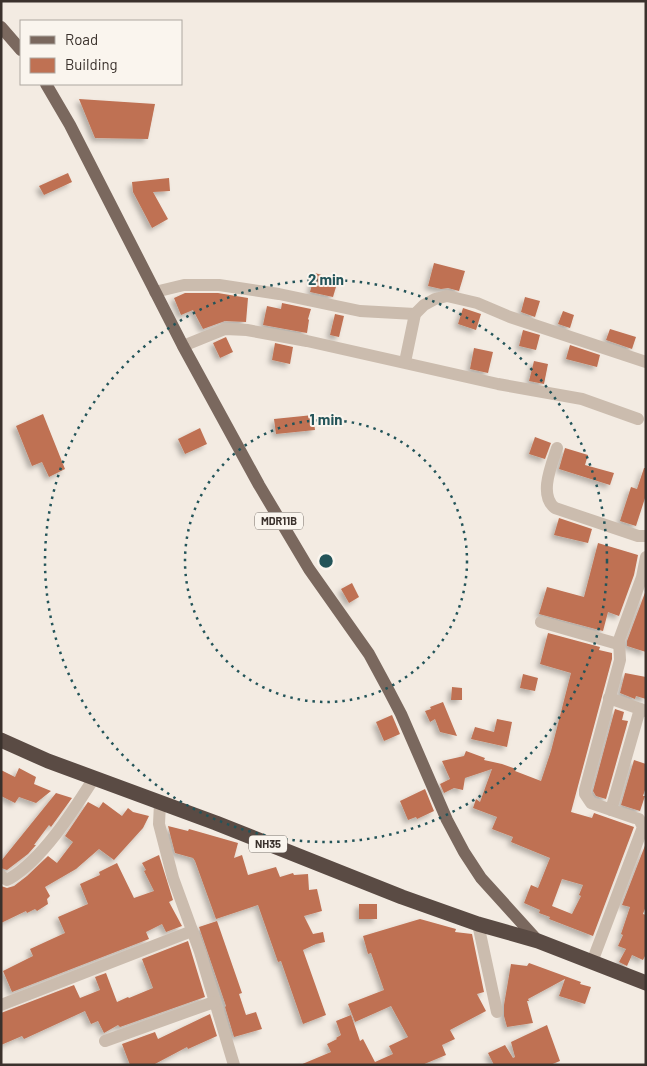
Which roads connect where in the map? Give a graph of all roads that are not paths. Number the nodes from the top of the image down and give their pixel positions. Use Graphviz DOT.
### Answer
graph roads {
  1 [pos="1,27"];
  2 [pos="20,49"];
  3 [pos="47,85"];
  4 [pos="156,292"];
  5 [pos="415,314"];
  6 [pos="183,346"];
  7 [pos="404,362"];
  8 [pos="646,362"];
  9 [pos="638,420"];
  10 [pos="557,448"];
  11 [pos="646,536"];
  12 [pos="646,557"];
  13 [pos="541,622"];
  14 [pos="618,644"];
  15 [pos="609,698"];
  16 [pos="643,710"];
  17 [pos="2,743"];
  18 [pos="94,778"];
  19 [pos="160,803"];
  20 [pos="611,810"];
  21 [pos="1,876"];
  22 [pos="478,924"];
  23 [pos="192,931"];
  24 [pos="538,941"];
  25 [pos="592,962"];
  26 [pos="646,983"];
  27 [pos="214,1002"];
  28 [pos="1,1005"];
  29 [pos="497,1012"];
  30 [pos="106,1041"];
  31 [pos="234,1065"];
  1 -- 2 [label="main road"];
  3 -- 4 [label="main road, MDR11B"];
  4 -- 5 [label="street"];
  4 -- 6 [label="main road, MDR11B"];
  5 -- 7 [label="street"];
  5 -- 8 [label="street"];
  6 -- 7 [label="street"];
  6 -- 24 [label="main road, MDR11B"];
  7 -- 9 [label="street"];
  10 -- 11 [label="street"];
  12 -- 14 [label="street"];
  13 -- 14 [label="street"];
  14 -- 15 [label="street"];
  15 -- 16 [label="street"];
  15 -- 20 [label="street"];
  16 -- 20 [label="street"];
  17 -- 18 [label="highway, NH35"];
  18 -- 19 [label="highway, NH35"];
  18 -- 21 [label="street"];
  19 -- 22 [label="highway, NH35"];
  19 -- 23 [label="street"];
  20 -- 25 [label="street"];
  22 -- 24 [label="highway, NH35"];
  22 -- 29 [label="street"];
  23 -- 27 [label="street"];
  23 -- 28 [label="street"];
  24 -- 25 [label="highway, NH35"];
  25 -- 26 [label="highway, NH35"];
  27 -- 30 [label="street"];
  27 -- 31 [label="street"];
}
